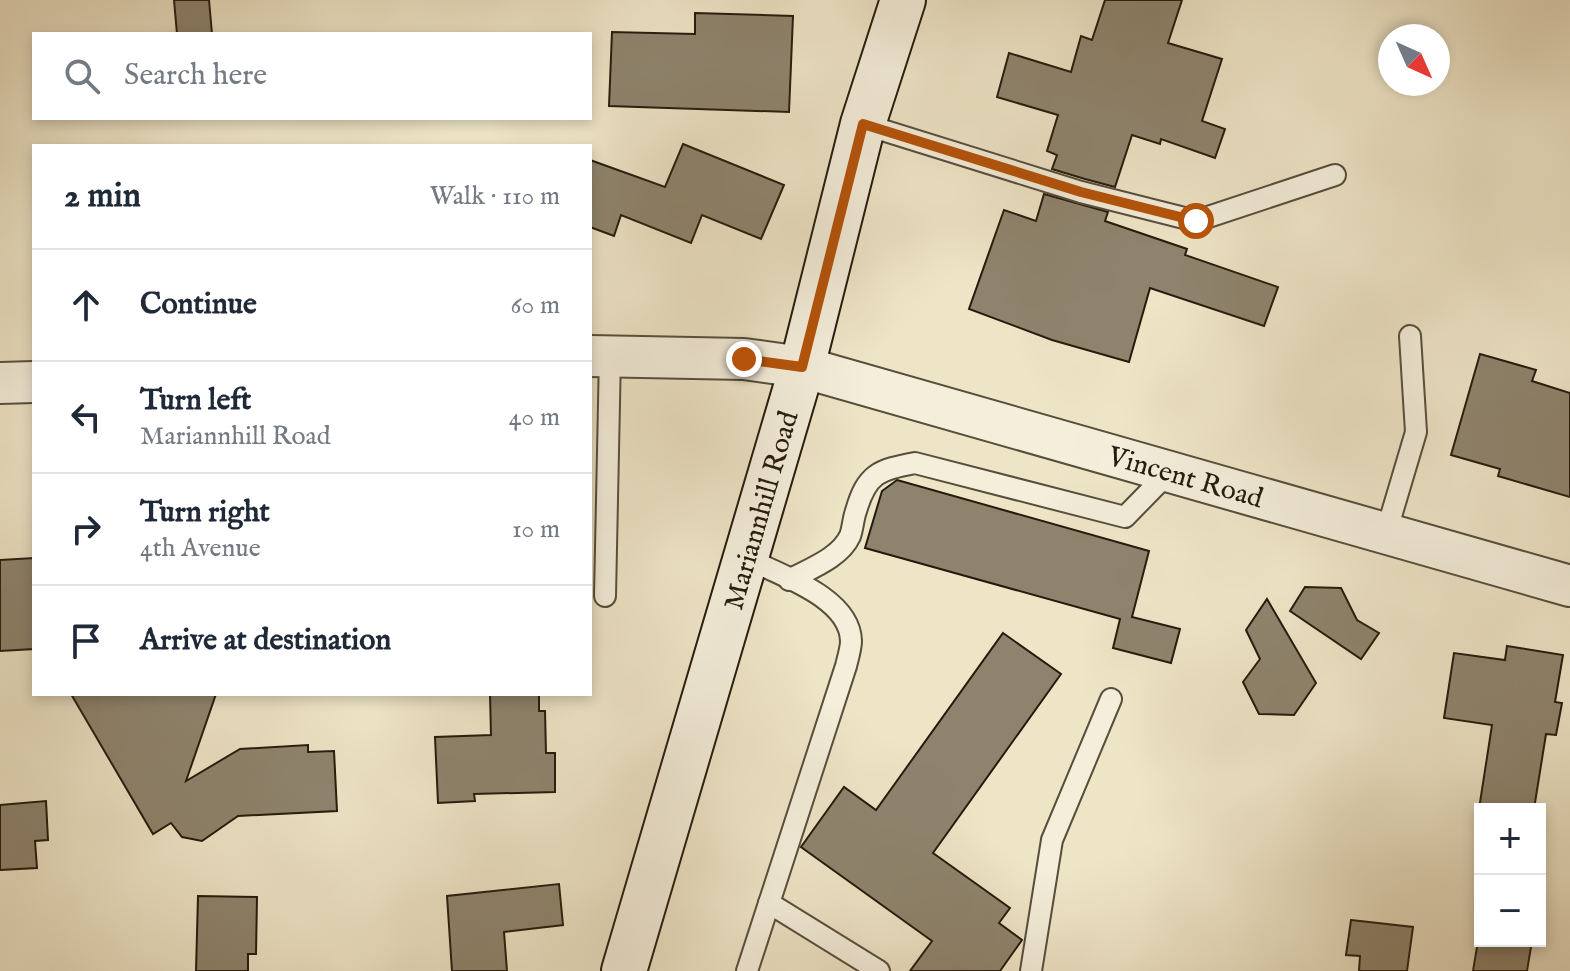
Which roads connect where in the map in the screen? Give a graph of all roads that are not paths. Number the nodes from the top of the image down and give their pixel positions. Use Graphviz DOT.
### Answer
graph roads {
  1 [pos="903,0"];
  2 [pos="863,124"];
  3 [pos="1335,175"];
  4 [pos="1410,336"];
  5 [pos="600,356"];
  6 [pos="802,367"];
  7 [pos="32,382"];
  8 [pos="0,383"];
  9 [pos="1169,472"];
  10 [pos="1386,533"];
  11 [pos="746,558"];
  12 [pos="789,580"];
  13 [pos="1570,586"];
  14 [pos="605,596"];
  15 [pos="1111,699"];
  16 [pos="769,903"];
  17 [pos="624,971"];
  18 [pos="747,971"];
  19 [pos="879,971"];
  20 [pos="1031,971"];
  1 -- 2 [label="street, Mariannhill Road"];
  2 -- 3 [label="lane"];
  2 -- 6 [label="street, Mariannhill Road"];
  4 -- 10 [label="lane"];
  5 -- 6 [label="street, Vincent Road"];
  5 -- 14 [label="lane"];
  6 -- 9 [label="street, Vincent Road"];
  6 -- 11 [label="street, Mariannhill Road"];
  7 -- 8 [label="street"];
  9 -- 10 [label="street, Vincent Road"];
  9 -- 12 [label="lane"];
  10 -- 13 [label="street, Vincent Road"];
  11 -- 12 [label="lane"];
  11 -- 17 [label="street, Mariannhill Road"];
  12 -- 16 [label="lane"];
  15 -- 20 [label="lane"];
  16 -- 18 [label="lane"];
  16 -- 19 [label="lane"];
}
